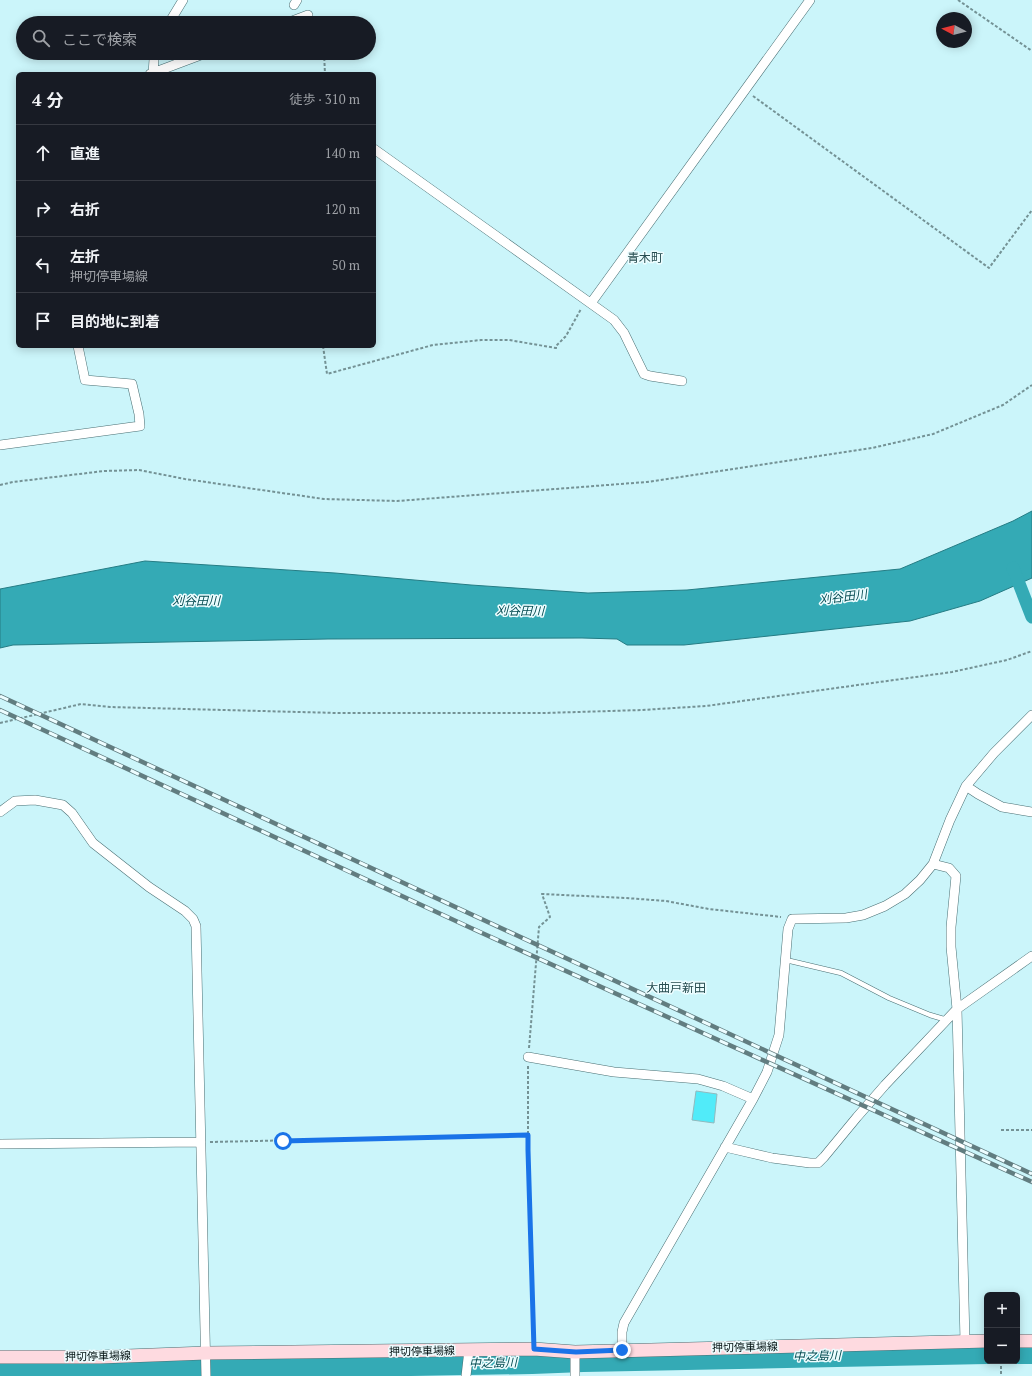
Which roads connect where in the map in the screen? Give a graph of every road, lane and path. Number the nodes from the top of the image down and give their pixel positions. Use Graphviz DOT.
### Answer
graph roads {
  1 [pos="183,0"];
  2 [pos="810,0"];
  3 [pos="958,0"];
  4 [pos="173,16"];
  5 [pos="1032,51"];
  6 [pos="154,60"];
  7 [pos="187,60"];
  8 [pos="324,60"];
  9 [pos="152,72"];
  10 [pos="155,72"];
  11 [pos="325,72"];
  12 [pos="745,90"];
  13 [pos="376,150"];
  14 [pos="1032,210"];
  15 [pos="591,303"];
  16 [pos="78,348"];
  17 [pos="323,348"];
  18 [pos="682,381"];
  19 [pos="1032,385"];
  20 [pos="0,445"];
  21 [pos="0,485"];
  22 [pos="1032,651"];
  23 [pos="1032,715"];
  24 [pos="0,723"];
  25 [pos="966,786"];
  26 [pos="0,812"];
  27 [pos="1032,812"];
  28 [pos="933,864"];
  29 [pos="792,919"];
  30 [pos="1032,956"];
  31 [pos="786,960"];
  32 [pos="957,1009"];
  33 [pos="947,1020"];
  34 [pos="528,1057"];
  35 [pos="754,1099"];
  36 [pos="1001,1130"];
  37 [pos="1032,1130"];
  38 [pos="528,1135"];
  39 [pos="201,1142"];
  40 [pos="0,1144"];
  41 [pos="725,1147"];
  42 [pos="984,1341"];
  43 [pos="1020,1341"];
  44 [pos="1032,1341"];
  45 [pos="965,1342"];
  46 [pos="534,1349"];
  47 [pos="469,1350"];
  48 [pos="622,1350"];
  49 [pos="576,1352"];
  50 [pos="206,1353"];
  51 [pos="0,1357"];
  52 [pos="1001,1364"];
  53 [pos="206,1376"];
  54 [pos="466,1376"];
  55 [pos="575,1376"];
  56 [pos="1001,1376"];
  1 -- 4 [label="street"];
  2 -- 12 [label="street"];
  3 -- 5 [label="path"];
  6 -- 9 [label="street"];
  7 -- 10 [label="street"];
  8 -- 11 [label="path"];
  12 -- 14 [label="path"];
  12 -- 15 [label="street"];
  13 -- 15 [label="street"];
  15 -- 17 [label="path"];
  15 -- 18 [label="street"];
  16 -- 20 [label="street"];
  19 -- 21 [label="path"];
  22 -- 24 [label="path"];
  23 -- 25 [label="street"];
  25 -- 27 [label="street"];
  25 -- 28 [label="street"];
  26 -- 39 [label="street"];
  28 -- 29 [label="street"];
  28 -- 32 [label="street"];
  29 -- 31 [label="street"];
  29 -- 34 [label="path"];
  30 -- 32 [label="street"];
  31 -- 33 [label="lane"];
  31 -- 35 [label="street"];
  32 -- 33 [label="street"];
  32 -- 45 [label="street"];
  33 -- 41 [label="street"];
  34 -- 35 [label="street"];
  34 -- 38 [label="path"];
  35 -- 41 [label="street"];
  36 -- 37 [label="path"];
  38 -- 39 [label="path"];
  38 -- 46 [label="path"];
  39 -- 40 [label="street"];
  39 -- 50 [label="street"];
  41 -- 48 [label="street"];
  42 -- 45 [label="main road, 押切停車場線"];
  43 -- 44 [label="main road"];
  45 -- 48 [label="main road, 押切停車場線"];
  46 -- 47 [label="main road, 押切停車場線"];
  46 -- 49 [label="main road, 押切停車場線"];
  47 -- 50 [label="main road, 押切停車場線"];
  47 -- 54 [label="street"];
  48 -- 49 [label="main road, 押切停車場線"];
  49 -- 55 [label="street"];
  50 -- 51 [label="main road, 押切停車場線"];
  50 -- 53 [label="street"];
  52 -- 56 [label="path"];
}
